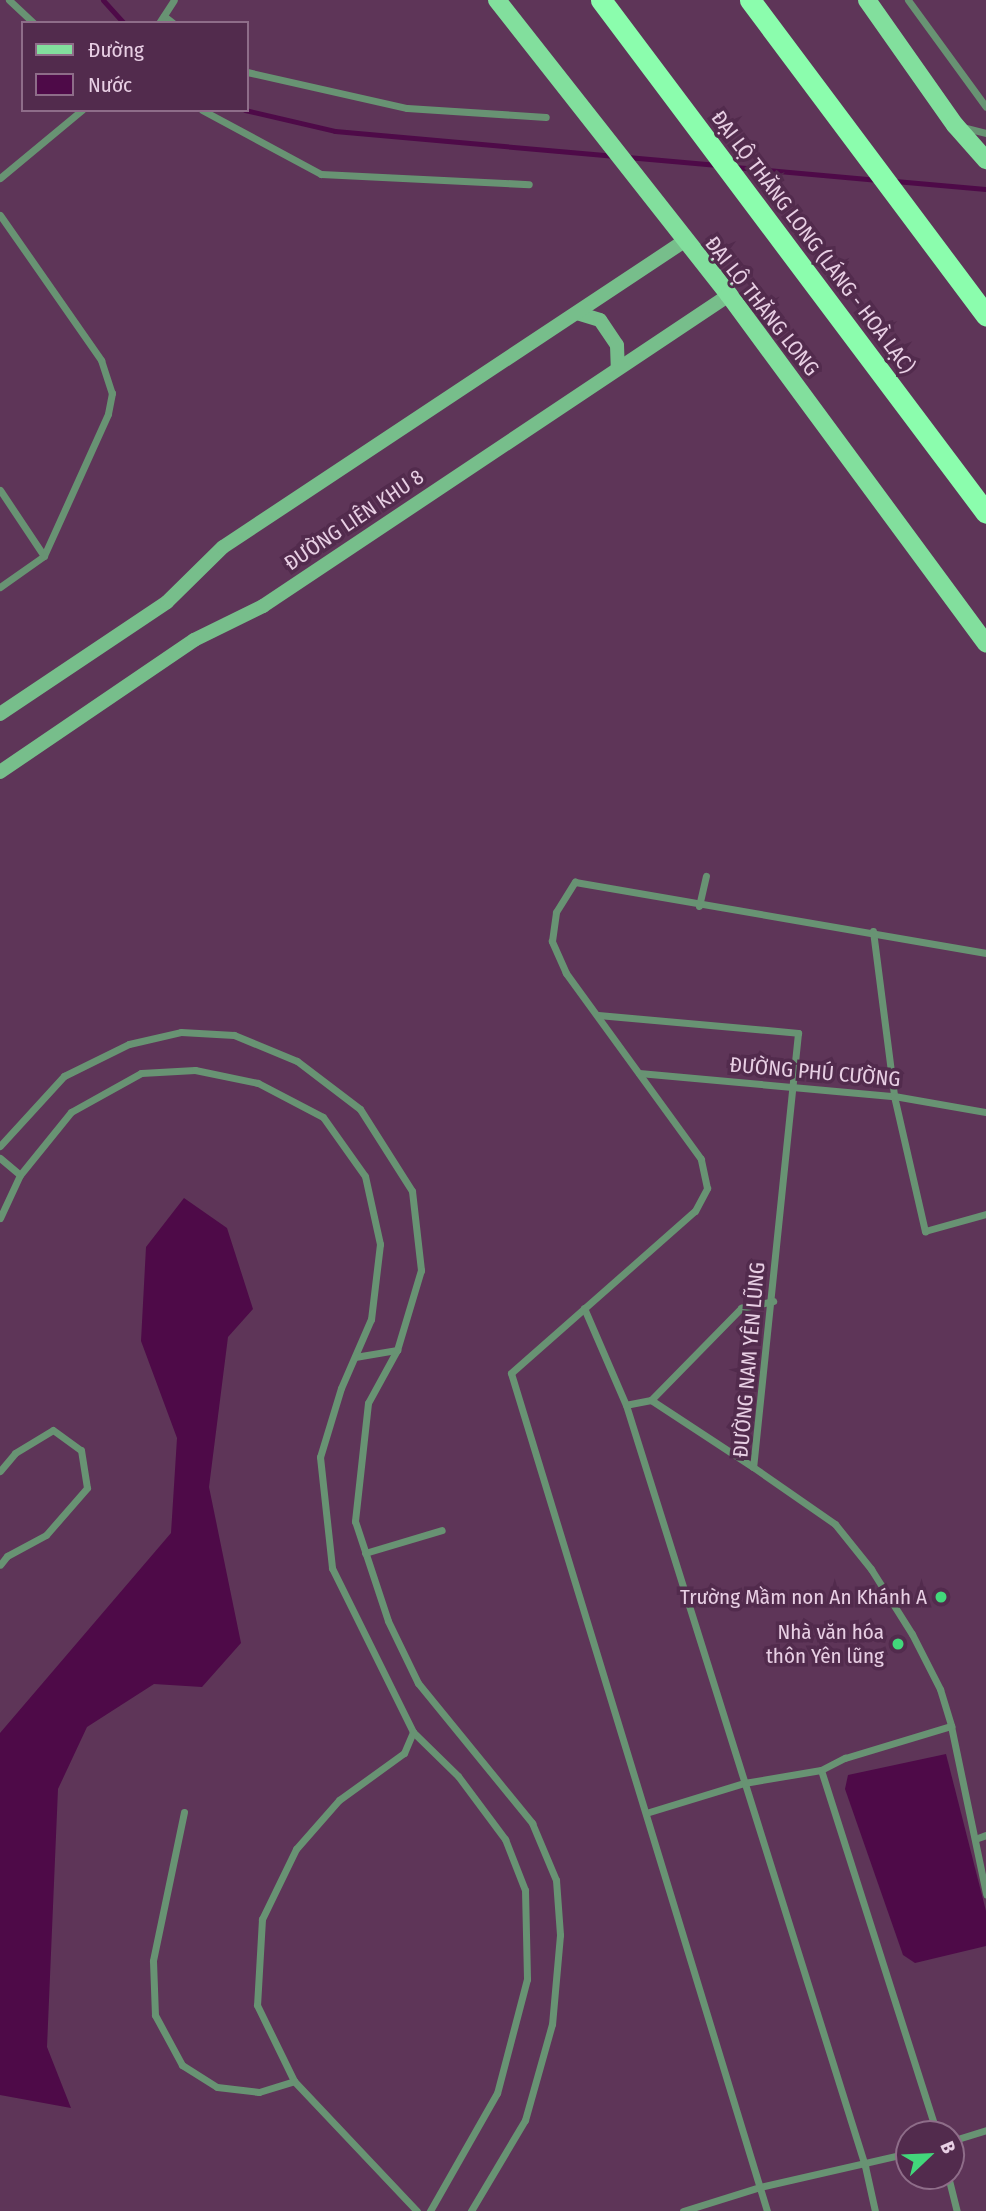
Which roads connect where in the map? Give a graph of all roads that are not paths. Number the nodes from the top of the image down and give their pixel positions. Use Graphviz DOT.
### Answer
graph roads {
  1 [pos="9,0"];
  2 [pos="174,0"];
  3 [pos="497,0"];
  4 [pos="601,0"];
  5 [pos="750,0"];
  6 [pos="867,0"];
  7 [pos="908,0"];
  8 [pos="162,19"];
  9 [pos="32,21"];
  10 [pos="248,72"];
  11 [pos="986,107"];
  12 [pos="80,112"];
  13 [pos="206,112"];
  14 [pos="546,117"];
  15 [pos="955,125"];
  16 [pos="986,133"];
  17 [pos="986,160"];
  18 [pos="0,178"];
  19 [pos="529,184"];
  20 [pos="0,215"];
  21 [pos="683,242"];
  22 [pos="729,295"];
  23 [pos="577,313"];
  24 [pos="986,315"];
  25 [pos="618,368"];
  26 [pos="0,489"];
  27 [pos="986,513"];
  28 [pos="44,556"];
  29 [pos="0,587"];
  30 [pos="986,644"];
  31 [pos="0,714"];
  32 [pos="0,772"];
  33 [pos="706,876"];
  34 [pos="699,906"];
  35 [pos="873,931"];
  36 [pos="986,953"];
  37 [pos="598,1015"];
  38 [pos="639,1073"];
  39 [pos="791,1088"];
  40 [pos="894,1096"];
  41 [pos="986,1112"];
  42 [pos="0,1146"];
  43 [pos="0,1157"];
  44 [pos="20,1175"];
  45 [pos="986,1214"];
  46 [pos="0,1217"];
  47 [pos="773,1301"];
  48 [pos="584,1308"];
  49 [pos="397,1350"];
  50 [pos="355,1357"];
  51 [pos="651,1400"];
  52 [pos="626,1405"];
  53 [pos="754,1467"];
  54 [pos="0,1471"];
  55 [pos="442,1530"];
  56 [pos="0,1549"];
  57 [pos="365,1553"];
  58 [pos="7,1556"];
  59 [pos="0,1565"];
  60 [pos="951,1726"];
  61 [pos="413,1732"];
  62 [pos="821,1770"];
  63 [pos="744,1783"];
  64 [pos="184,1812"];
  65 [pos="646,1812"];
  66 [pos="986,1835"];
  67 [pos="975,1839"];
  68 [pos="986,1894"];
  69 [pos="294,2081"];
  70 [pos="933,2120"];
  71 [pos="986,2130"];
  72 [pos="965,2137"];
  73 [pos="895,2157"];
  74 [pos="865,2166"];
  75 [pos="760,2187"];
  76 [pos="952,2190"];
  77 [pos="689,2210"];
  78 [pos="417,2211"];
  79 [pos="430,2211"];
  80 [pos="471,2211"];
  81 [pos="767,2211"];
  82 [pos="875,2211"];
  83 [pos="957,2211"];
  1 -- 9 [label="street"];
  2 -- 8 [label="street"];
  3 -- 21 [label="main road, ĐẠI LỘ THĂNG LONG"];
  4 -- 27 [label="highway, ĐẠI LỘ THĂNG LONG (LÁNG - HOÀ LẠC)"];
  5 -- 24 [label="highway"];
  6 -- 15 [label="main road"];
  7 -- 11 [label="street"];
  10 -- 14 [label="street"];
  12 -- 18 [label="street"];
  13 -- 19 [label="street"];
  15 -- 16 [label="street"];
  15 -- 17 [label="main road"];
  20 -- 28 [label="street"];
  21 -- 22 [label="main road, ĐẠI LỘ THĂNG LONG"];
  21 -- 23 [label="street"];
  22 -- 25 [label="street, ĐƯỜNG LIÊN KHU 8"];
  22 -- 30 [label="main road, ĐẠI LỘ THĂNG LONG"];
  23 -- 25 [label="street"];
  23 -- 31 [label="street"];
  25 -- 32 [label="street, ĐƯỜNG LIÊN KHU 8"];
  26 -- 28 [label="street"];
  28 -- 29 [label="street"];
  33 -- 34 [label="street"];
  34 -- 35 [label="street"];
  34 -- 37 [label="street"];
  35 -- 36 [label="street"];
  35 -- 40 [label="street"];
  37 -- 38 [label="street"];
  37 -- 39 [label="street, ĐƯỜNG NAM YÊN LŨNG"];
  38 -- 39 [label="street, ĐƯỜNG PHÚ CƯỜNG"];
  38 -- 48 [label="street"];
  39 -- 40 [label="street, ĐƯỜNG PHÚ CƯỜNG"];
  39 -- 47 [label="street, ĐƯỜNG NAM YÊN LŨNG"];
  40 -- 41 [label="street, ĐƯỜNG PHÚ CƯỜNG"];
  40 -- 45 [label="street"];
  42 -- 49 [label="street"];
  43 -- 44 [label="street"];
  44 -- 46 [label="street"];
  44 -- 50 [label="street"];
  47 -- 51 [label="street"];
  47 -- 53 [label="street, ĐƯỜNG NAM YÊN LŨNG"];
  48 -- 52 [label="street"];
  48 -- 65 [label="street"];
  49 -- 50 [label="street"];
  49 -- 57 [label="street"];
  50 -- 61 [label="street"];
  51 -- 52 [label="street"];
  51 -- 53 [label="street"];
  52 -- 63 [label="street"];
  53 -- 60 [label="street, ĐƯỜNG NAM YÊN LŨNG"];
  54 -- 58 [label="street"];
  55 -- 57 [label="street"];
  56 -- 58 [label="street"];
  57 -- 80 [label="street"];
  58 -- 59 [label="street"];
  60 -- 62 [label="street"];
  60 -- 67 [label="street, ĐƯỜNG NAM YÊN LŨNG"];
  61 -- 69 [label="street"];
  61 -- 79 [label="street"];
  62 -- 63 [label="street"];
  62 -- 70 [label="street"];
  63 -- 65 [label="street"];
  63 -- 74 [label="street"];
  64 -- 69 [label="street"];
  65 -- 75 [label="street"];
  66 -- 67 [label="street"];
  67 -- 68 [label="street, ĐƯỜNG NAM YÊN LŨNG"];
  69 -- 78 [label="street"];
  71 -- 72 [label="street"];
  73 -- 74 [label="street"];
  74 -- 75 [label="street"];
  74 -- 82 [label="street"];
  75 -- 77 [label="street"];
  75 -- 81 [label="street"];
  76 -- 83 [label="street"];
}
